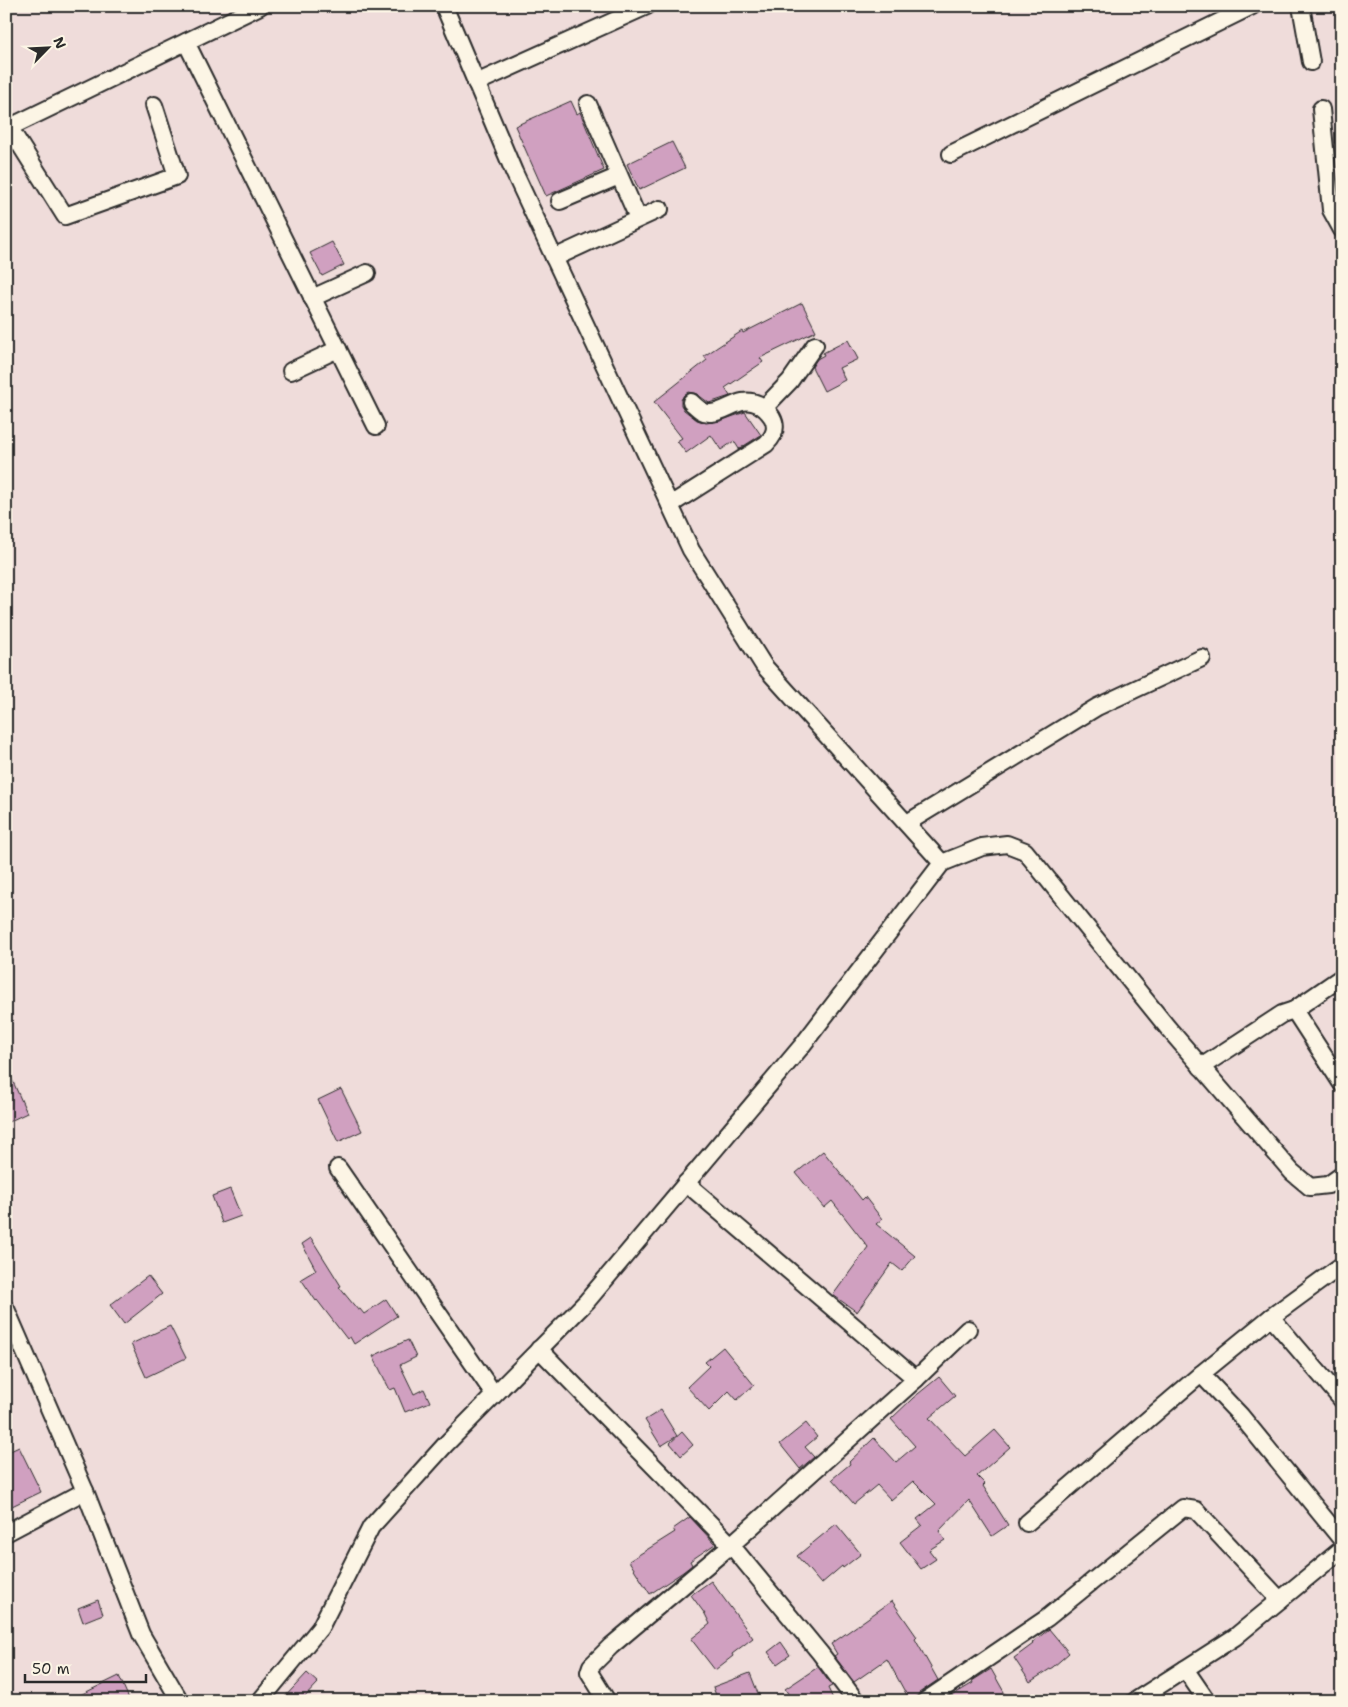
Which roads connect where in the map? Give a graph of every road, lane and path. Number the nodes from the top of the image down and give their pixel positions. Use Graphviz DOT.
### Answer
graph roads {
  1 [pos="260,6"];
  2 [pos="444,6"];
  3 [pos="647,6"];
  4 [pos="1252,6"];
  5 [pos="1301,6"];
  6 [pos="186,42"];
  7 [pos="1311,62"];
  8 [pos="476,83"];
  9 [pos="588,104"];
  10 [pos="154,105"];
  11 [pos="1321,109"];
  12 [pos="8,128"];
  13 [pos="951,154"];
  14 [pos="619,176"];
  15 [pos="560,201"];
  16 [pos="660,208"];
  17 [pos="638,218"];
  18 [pos="1342,230"];
  19 [pos="554,258"];
  20 [pos="367,273"];
  21 [pos="312,298"];
  22 [pos="815,345"];
  23 [pos="338,349"];
  24 [pos="292,372"];
  25 [pos="691,402"];
  26 [pos="765,407"];
  27 [pos="376,426"];
  28 [pos="670,504"];
  29 [pos="1202,658"];
  30 [pos="907,824"];
  31 [pos="942,863"];
  32 [pos="1342,976"];
  33 [pos="1294,1010"];
  34 [pos="1202,1067"];
  35 [pos="1342,1084"];
  36 [pos="338,1168"];
  37 [pos="1342,1175"];
  38 [pos="686,1183"];
  39 [pos="1342,1265"];
  40 [pos="8,1317"];
  41 [pos="1271,1317"];
  42 [pos="968,1329"];
  43 [pos="540,1349"];
  44 [pos="1201,1374"];
  45 [pos="916,1379"];
  46 [pos="494,1394"];
  47 [pos="1342,1400"];
  48 [pos="85,1491"];
  49 [pos="1027,1523"];
  50 [pos="6,1533"];
  51 [pos="1342,1540"];
  52 [pos="732,1545"];
  53 [pos="1342,1549"];
  54 [pos="1280,1600"];
  55 [pos="1185,1669"];
  56 [pos="180,1701"];
  57 [pos="260,1701"];
  58 [pos="607,1701"];
  59 [pos="856,1701"];
  60 [pos="925,1701"];
  61 [pos="1135,1701"];
  62 [pos="1207,1701"];
  1 -- 6 [label="street"];
  2 -- 8 [label="street"];
  3 -- 8 [label="street"];
  4 -- 13 [label="street"];
  5 -- 7 [label="street"];
  6 -- 12 [label="street"];
  6 -- 21 [label="street"];
  8 -- 19 [label="street"];
  9 -- 14 [label="street"];
  10 -- 12 [label="street"];
  11 -- 18 [label="street"];
  14 -- 15 [label="street"];
  14 -- 17 [label="street"];
  16 -- 17 [label="street"];
  17 -- 19 [label="street"];
  19 -- 28 [label="street"];
  20 -- 21 [label="street"];
  21 -- 23 [label="street"];
  22 -- 26 [label="street"];
  23 -- 24 [label="street"];
  23 -- 27 [label="street"];
  25 -- 26 [label="street"];
  26 -- 28 [label="street"];
  28 -- 30 [label="street"];
  29 -- 30 [label="street"];
  30 -- 31 [label="street"];
  31 -- 34 [label="street"];
  31 -- 38 [label="street"];
  32 -- 33 [label="street"];
  33 -- 34 [label="street"];
  33 -- 35 [label="street"];
  34 -- 37 [label="street"];
  36 -- 46 [label="street"];
  38 -- 43 [label="street"];
  38 -- 45 [label="street"];
  39 -- 41 [label="street"];
  40 -- 48 [label="street"];
  41 -- 44 [label="street"];
  41 -- 47 [label="street"];
  42 -- 45 [label="street"];
  43 -- 46 [label="street"];
  43 -- 52 [label="street"];
  44 -- 49 [label="street"];
  44 -- 51 [label="street"];
  45 -- 52 [label="street"];
  46 -- 57 [label="street"];
  48 -- 50 [label="street"];
  48 -- 56 [label="street"];
  52 -- 58 [label="street"];
  52 -- 59 [label="street"];
  53 -- 54 [label="street"];
  54 -- 55 [label="street"];
  54 -- 60 [label="street"];
  55 -- 61 [label="street"];
  55 -- 62 [label="street"];
}
